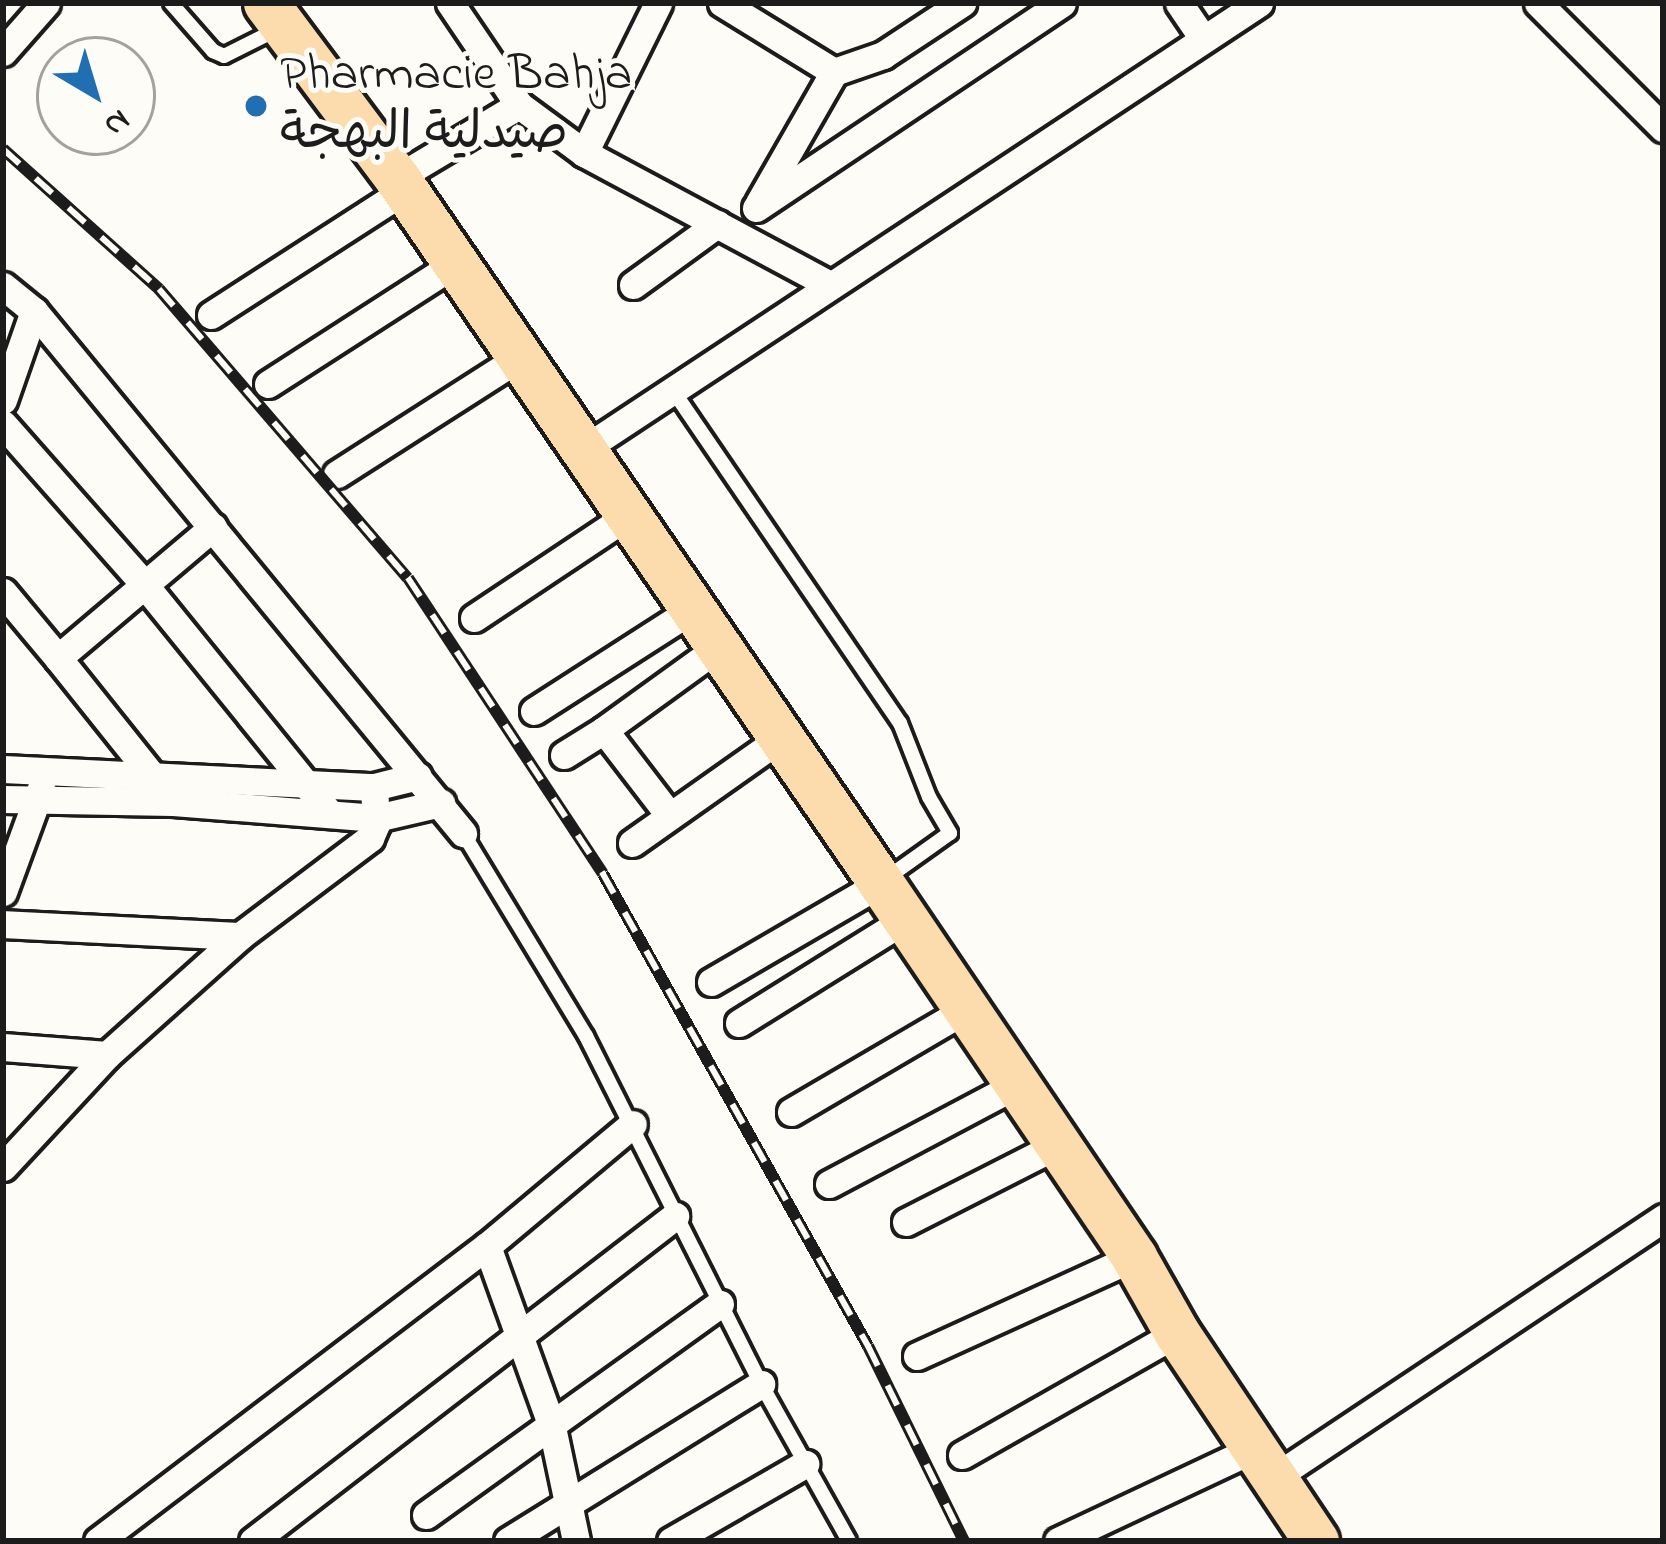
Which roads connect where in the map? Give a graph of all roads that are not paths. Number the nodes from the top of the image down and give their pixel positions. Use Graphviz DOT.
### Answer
graph roads {
  1 [pos="46,3"];
  2 [pos="171,3"];
  3 [pos="450,3"];
  4 [pos="658,3"];
  5 [pos="722,3"];
  6 [pos="962,3"];
  7 [pos="1062,3"];
  8 [pos="1179,3"];
  9 [pos="1259,3"];
  10 [pos="1538,3"];
  11 [pos="763,10"];
  12 [pos="275,14"];
  13 [pos="1202,37"];
  14 [pos="3,52"];
  15 [pos="834,72"];
  16 [pos="519,105"];
  17 [pos="1663,128"];
  18 [pos="584,153"];
  19 [pos="401,184"];
  20 [pos="756,208"];
  21 [pos="728,230"];
  22 [pos="454,264"];
  23 [pos="828,284"];
  24 [pos="633,285"];
  25 [pos="3,286"];
  26 [pos="34,311"];
  27 [pos="211,315"];
  28 [pos="520,357"];
  29 [pos="268,384"];
  30 [pos="672,389"];
  31 [pos="3,400"];
  32 [pos="3,424"];
  33 [pos="584,449"];
  34 [pos="337,475"];
  35 [pos="627,516"];
  36 [pos="213,527"];
  37 [pos="143,583"];
  38 [pos="3,592"];
  39 [pos="690,611"];
  40 [pos="474,618"];
  41 [pos="716,650"];
  42 [pos="58,658"];
  43 [pos="534,711"];
  44 [pos="604,730"];
  45 [pos="781,738"];
  46 [pos="564,755"];
  47 [pos="5,766"];
  48 [pos="46,772"];
  49 [pos="152,776"];
  50 [pos="418,776"];
  51 [pos="304,780"];
  52 [pos="374,787"];
  53 [pos="3,799"];
  54 [pos="36,801"];
  55 [pos="173,802"];
  56 [pos="441,803"];
  57 [pos="329,813"];
  58 [pos="670,815"];
  59 [pos="376,818"];
  60 [pos="463,833"];
  61 [pos="632,843"];
  62 [pos="3,892"];
  63 [pos="892,902"];
  64 [pos="3,924"];
  65 [pos="239,936"];
  66 [pos="711,982"];
  67 [pos="965,1010"];
  68 [pos="739,1023"];
  69 [pos="3,1047"];
  70 [pos="107,1055"];
  71 [pos="1016,1085"];
  72 [pos="791,1112"];
  73 [pos="633,1124"];
  74 [pos="1058,1144"];
  75 [pos="3,1167"];
  76 [pos="829,1184"];
  77 [pos="675,1216"];
  78 [pos="1663,1218"];
  79 [pos="906,1222"];
  80 [pos="487,1246"];
  81 [pos="1134,1257"];
  82 [pos="720,1304"];
  83 [pos="1177,1333"];
  84 [pos="523,1334"];
  85 [pos="917,1356"];
  86 [pos="761,1384"];
  87 [pos="552,1427"];
  88 [pos="962,1455"];
  89 [pos="1265,1462"];
  90 [pos="805,1464"];
  91 [pos="565,1502"];
  92 [pos="426,1515"];
  93 [pos="98,1541"];
  94 [pos="253,1541"];
  95 [pos="508,1541"];
  96 [pos="576,1541"];
  97 [pos="671,1541"];
  98 [pos="849,1541"];
  99 [pos="1058,1541"];
  100 [pos="1316,1541"];
  1 -- 14 [label="street"];
  2 -- 12 [label="lane"];
  3 -- 16 [label="street"];
  4 -- 18 [label="street"];
  5 -- 11 [label="street"];
  6 -- 15 [label="street"];
  7 -- 20 [label="street"];
  8 -- 13 [label="street"];
  9 -- 13 [label="street"];
  10 -- 17 [label="street"];
  11 -- 15 [label="street"];
  12 -- 19 [label="main road"];
  13 -- 23 [label="street"];
  15 -- 20 [label="street"];
  16 -- 18 [label="street"];
  16 -- 19 [label="street"];
  18 -- 21 [label="street"];
  19 -- 22 [label="main road"];
  19 -- 27 [label="street"];
  20 -- 21 [label="street"];
  21 -- 23 [label="street"];
  21 -- 24 [label="street"];
  22 -- 28 [label="main road"];
  22 -- 29 [label="street"];
  23 -- 30 [label="street"];
  25 -- 26 [label="street"];
  26 -- 31 [label="street"];
  26 -- 36 [label="street"];
  28 -- 33 [label="main road"];
  28 -- 34 [label="street"];
  30 -- 33 [label="street"];
  30 -- 63 [label="lane"];
  32 -- 37 [label="street"];
  33 -- 35 [label="main road"];
  35 -- 39 [label="main road"];
  35 -- 40 [label="street"];
  36 -- 37 [label="street"];
  36 -- 50 [label="street"];
  37 -- 42 [label="street"];
  37 -- 51 [label="street"];
  38 -- 42 [label="street"];
  39 -- 41 [label="main road"];
  39 -- 43 [label="street"];
  41 -- 44 [label="street"];
  41 -- 45 [label="main road"];
  42 -- 49 [label="street"];
  44 -- 46 [label="street"];
  44 -- 58 [label="street"];
  45 -- 58 [label="street"];
  45 -- 63 [label="main road"];
  47 -- 48 [label="street"];
  48 -- 49 [label="street"];
  48 -- 54 [label="street"];
  49 -- 51 [label="street"];
  49 -- 55 [label="street"];
  50 -- 52 [label="street"];
  50 -- 56 [label="street"];
  51 -- 52 [label="street"];
  51 -- 57 [label="street"];
  52 -- 59 [label="street"];
  53 -- 54 [label="street"];
  54 -- 55 [label="street"];
  54 -- 62 [label="street"];
  55 -- 57 [label="street"];
  56 -- 59 [label="street"];
  56 -- 60 [label="street"];
  57 -- 59 [label="street"];
  58 -- 61 [label="street"];
  59 -- 65 [label="street"];
  60 -- 73 [label="lane"];
  63 -- 66 [label="street"];
  63 -- 67 [label="main road"];
  63 -- 68 [label="street"];
  64 -- 65 [label="street"];
  65 -- 70 [label="street"];
  67 -- 71 [label="main road"];
  67 -- 72 [label="street"];
  69 -- 70 [label="street"];
  70 -- 75 [label="street"];
  71 -- 74 [label="main road"];
  71 -- 76 [label="street"];
  73 -- 77 [label="lane"];
  73 -- 80 [label="street"];
  74 -- 79 [label="street"];
  74 -- 81 [label="main road"];
  77 -- 82 [label="lane"];
  77 -- 84 [label="street"];
  78 -- 89 [label="street"];
  80 -- 84 [label="street"];
  80 -- 93 [label="street"];
  81 -- 83 [label="main road"];
  81 -- 85 [label="street"];
  82 -- 86 [label="lane"];
  82 -- 87 [label="street"];
  83 -- 88 [label="street"];
  83 -- 89 [label="main road"];
  84 -- 87 [label="street"];
  84 -- 94 [label="street"];
  86 -- 90 [label="lane"];
  86 -- 91 [label="street"];
  87 -- 91 [label="street"];
  87 -- 92 [label="street"];
  89 -- 99 [label="street"];
  89 -- 100 [label="main road"];
  90 -- 97 [label="street"];
  90 -- 98 [label="lane"];
  91 -- 95 [label="street"];
  91 -- 96 [label="street"];
}
